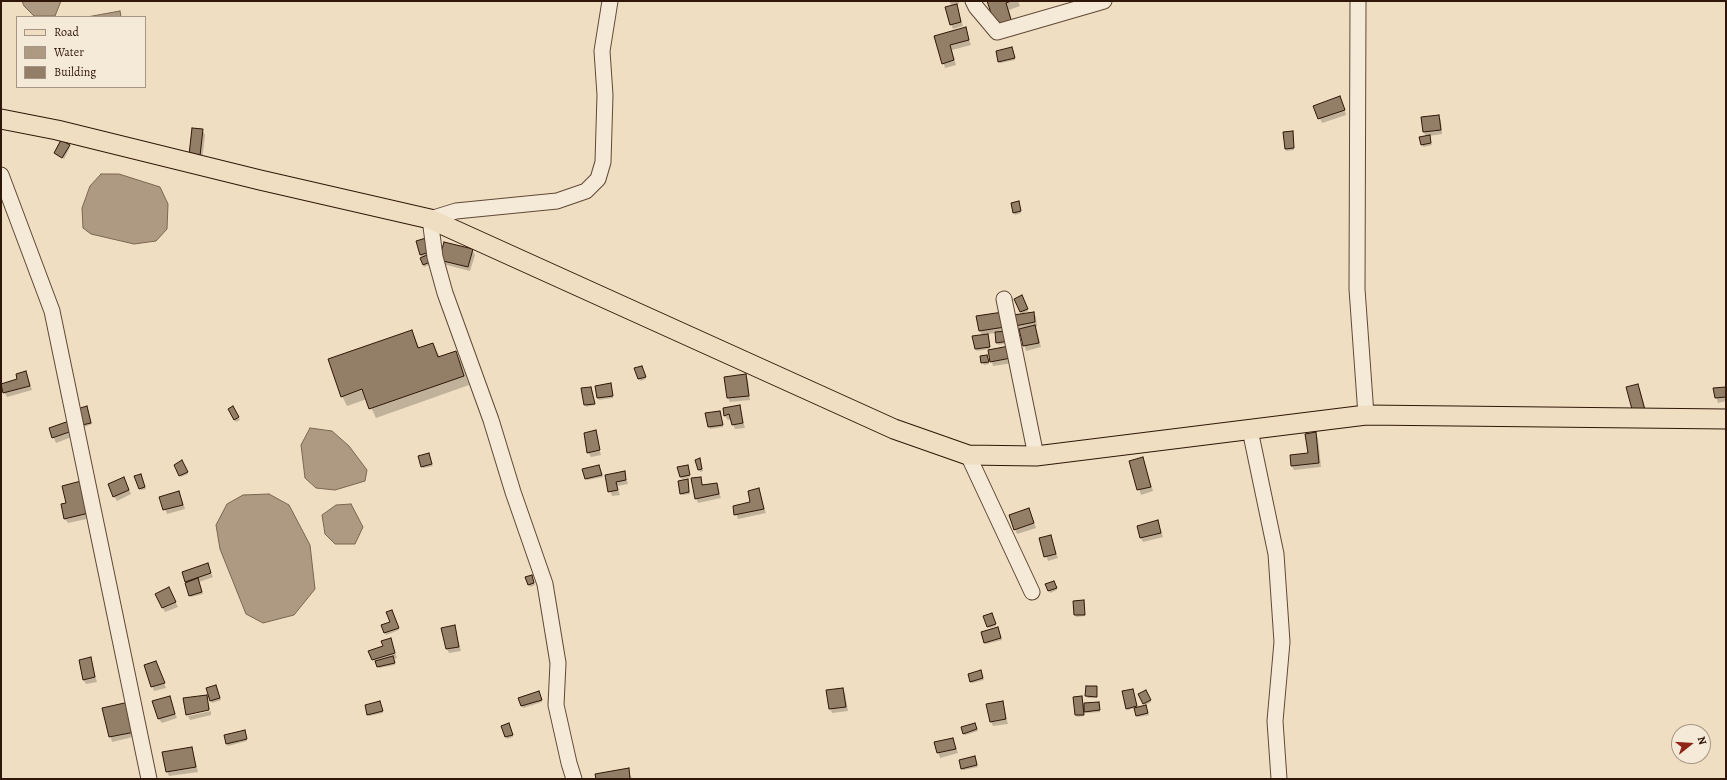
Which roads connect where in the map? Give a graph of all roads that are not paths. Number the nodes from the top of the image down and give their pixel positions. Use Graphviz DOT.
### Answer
graph roads {
  1 [pos="610,1"];
  2 [pos="973,1"];
  3 [pos="1104,1"];
  4 [pos="1358,1"];
  5 [pos="1,119"];
  6 [pos="1,175"];
  7 [pos="430,218"];
  8 [pos="1004,299"];
  9 [pos="1366,415"];
  10 [pos="1726,419"];
  11 [pos="1250,430"];
  12 [pos="968,455"];
  13 [pos="1036,456"];
  14 [pos="1032,592"];
  15 [pos="149,779"];
  16 [pos="574,779"];
  17 [pos="1279,779"];
  1 -- 7 [label="street"];
  2 -- 3 [label="street"];
  4 -- 9 [label="street"];
  5 -- 7 [label="main road"];
  6 -- 15 [label="street"];
  7 -- 12 [label="main road"];
  7 -- 16 [label="street"];
  8 -- 13 [label="street"];
  9 -- 10 [label="main road"];
  9 -- 11 [label="main road"];
  11 -- 13 [label="main road"];
  11 -- 17 [label="street"];
  12 -- 13 [label="main road"];
  12 -- 14 [label="street"];
}
